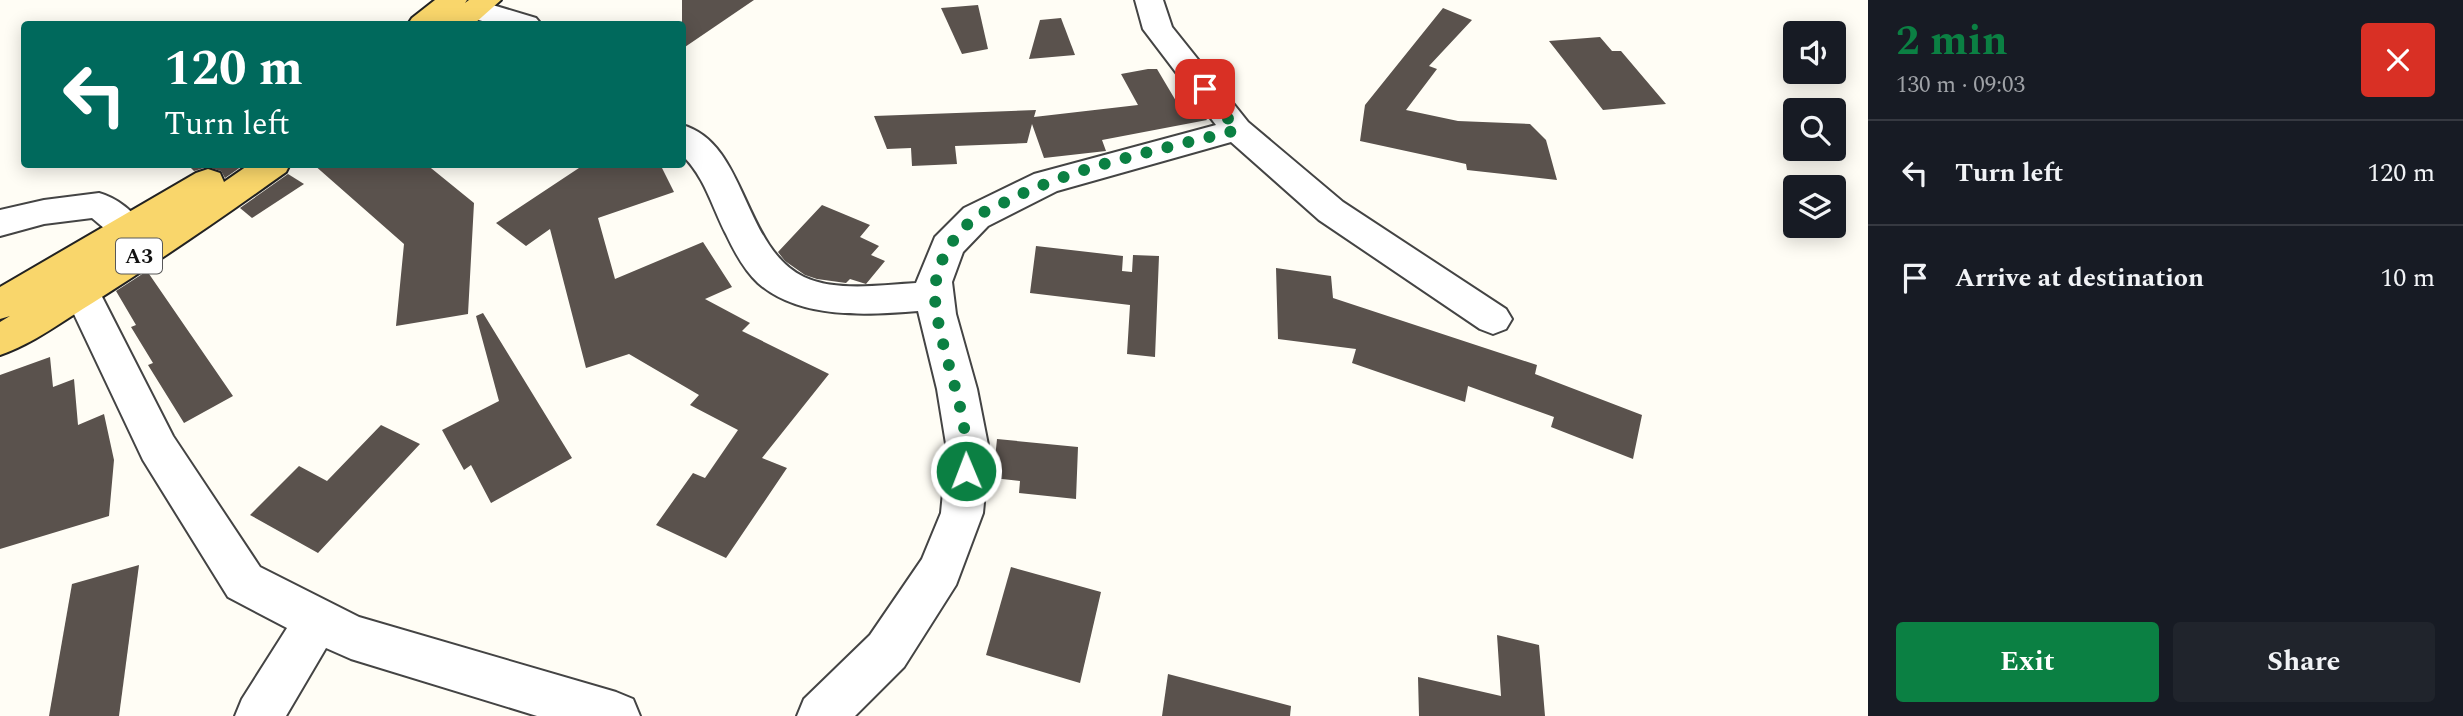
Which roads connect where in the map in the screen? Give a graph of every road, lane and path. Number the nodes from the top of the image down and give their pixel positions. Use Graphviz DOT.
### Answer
graph roads {
  1 [pos="1149,0"];
  2 [pos="468,8"];
  3 [pos="431,21"];
  4 [pos="515,21"];
  5 [pos="1237,130"];
  6 [pos="686,140"];
  7 [pos="227,168"];
  8 [pos="268,168"];
  9 [pos="0,223"];
  10 [pos="127,228"];
  11 [pos="82,293"];
  12 [pos="935,296"];
  13 [pos="0,305"];
  14 [pos="1493,319"];
  15 [pos="0,340"];
  16 [pos="318,620"];
  17 [pos="259,716"];
  18 [pos="616,716"];
  19 [pos="821,716"];
  1 -- 5 [label="street"];
  2 -- 3 [label="main road"];
  2 -- 4 [label="street"];
  5 -- 12 [label="street"];
  5 -- 14 [label="street"];
  6 -- 12 [label="street"];
  7 -- 10 [label="main road, A3"];
  8 -- 11 [label="main road, A3"];
  9 -- 10 [label="street"];
  10 -- 13 [label="main road, A3"];
  11 -- 15 [label="main road, A3"];
  11 -- 16 [label="street"];
  12 -- 19 [label="street"];
  16 -- 17 [label="street"];
  16 -- 18 [label="street"];
}
